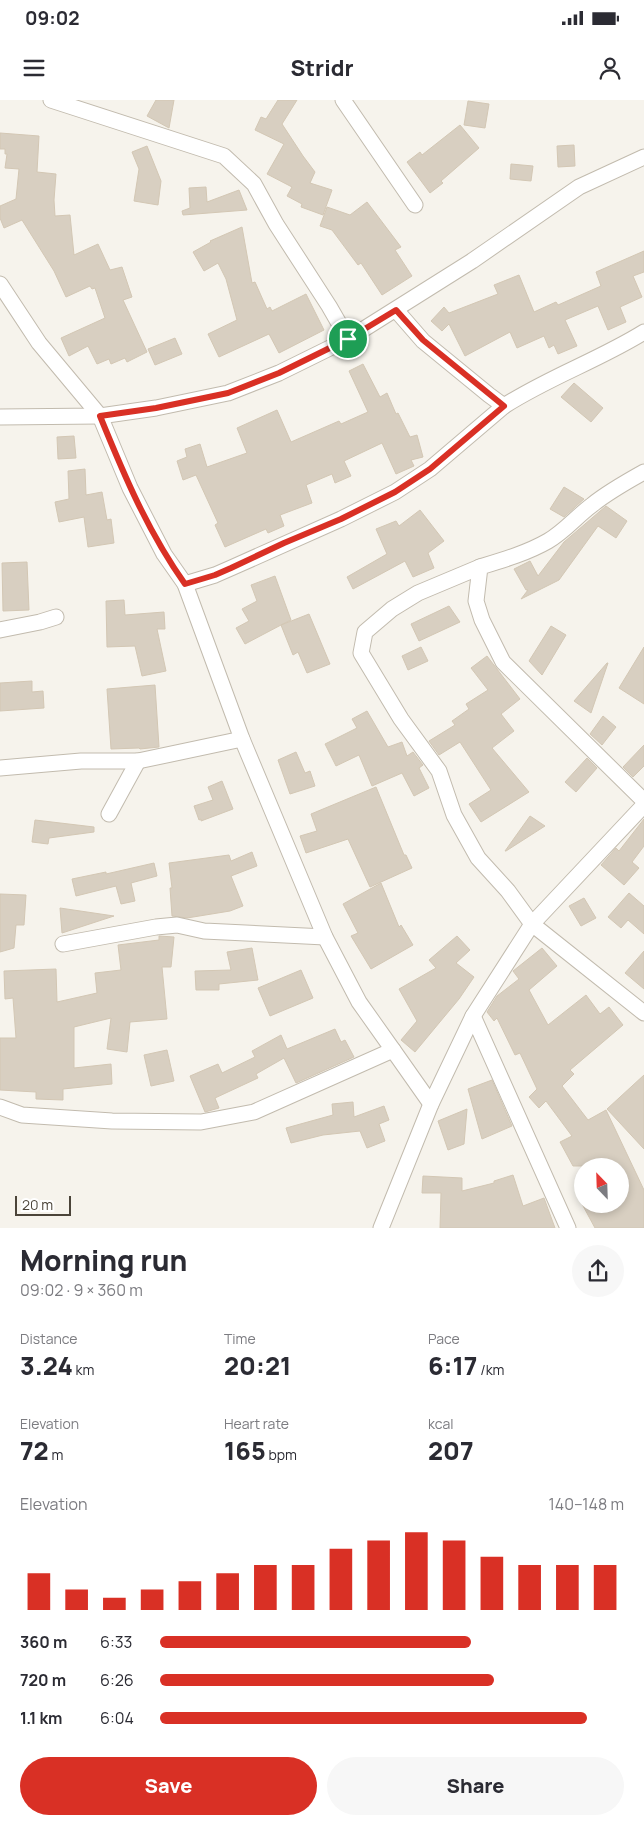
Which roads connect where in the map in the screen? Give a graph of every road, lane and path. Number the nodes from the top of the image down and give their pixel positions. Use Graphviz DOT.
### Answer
graph roads {
  1 [pos="51,100"];
  2 [pos="344,100"];
  3 [pos="91,106"];
  4 [pos="644,158"];
  5 [pos="415,205"];
  6 [pos="0,284"];
  7 [pos="396,310"];
  8 [pos="644,332"];
  9 [pos="348,339"];
  10 [pos="504,406"];
  11 [pos="100,416"];
  12 [pos="0,417"];
  13 [pos="644,472"];
  14 [pos="480,567"];
  15 [pos="185,584"];
  16 [pos="56,617"];
  17 [pos="0,630"];
  18 [pos="242,739"];
  19 [pos="138,761"];
  20 [pos="0,768"];
  21 [pos="644,803"];
  22 [pos="108,814"];
  23 [pos="532,924"];
  24 [pos="325,937"];
  25 [pos="63,944"];
  26 [pos="644,1013"];
  27 [pos="473,1016"];
  28 [pos="393,1050"];
  29 [pos="431,1104"];
  30 [pos="0,1107"];
  31 [pos="381,1228"];
  32 [pos="568,1228"];
  1 -- 3 [label="street"];
  2 -- 5 [label="street"];
  3 -- 9 [label="street"];
  4 -- 7 [label="street"];
  6 -- 11 [label="street"];
  7 -- 9 [label="street"];
  7 -- 10 [label="street"];
  8 -- 10 [label="street"];
  9 -- 11 [label="street"];
  10 -- 15 [label="street"];
  11 -- 12 [label="street"];
  11 -- 15 [label="street"];
  13 -- 14 [label="street"];
  14 -- 21 [label="street"];
  14 -- 23 [label="street"];
  15 -- 18 [label="street"];
  16 -- 17 [label="street"];
  18 -- 19 [label="street"];
  18 -- 24 [label="street"];
  19 -- 20 [label="street"];
  19 -- 22 [label="street"];
  21 -- 23 [label="street"];
  23 -- 26 [label="street"];
  23 -- 27 [label="street"];
  24 -- 25 [label="street"];
  24 -- 28 [label="street"];
  27 -- 29 [label="street"];
  27 -- 32 [label="street"];
  28 -- 29 [label="street"];
  28 -- 30 [label="street"];
  29 -- 31 [label="street"];
}
